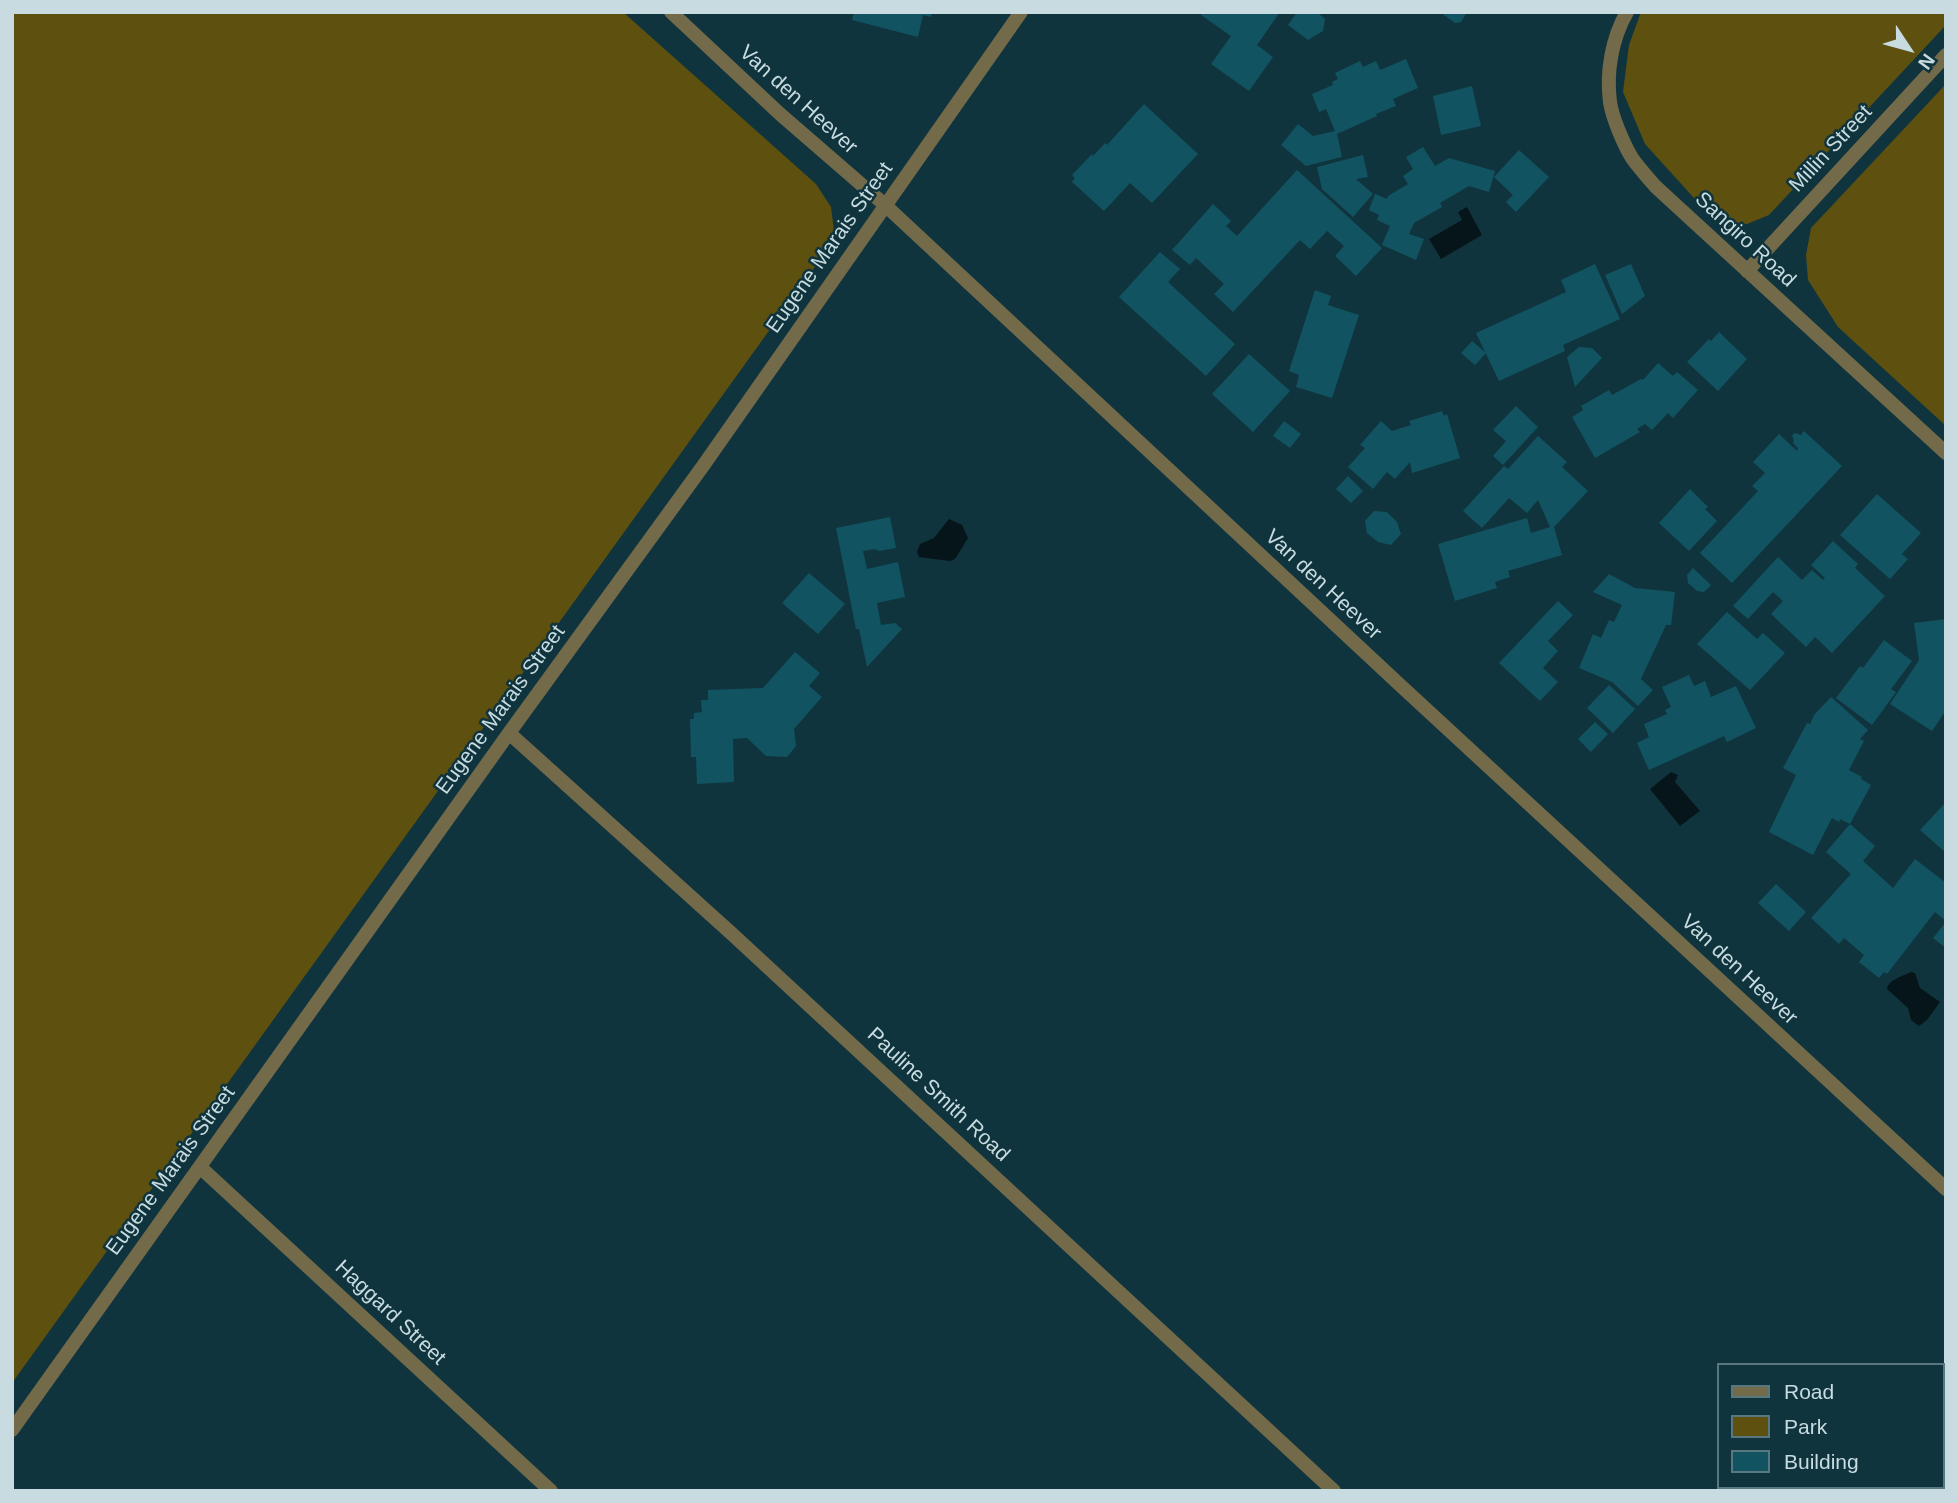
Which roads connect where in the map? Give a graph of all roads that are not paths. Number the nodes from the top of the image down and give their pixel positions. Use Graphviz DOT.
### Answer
graph roads {
  1 [pos="671,12"];
  2 [pos="1021,12"];
  3 [pos="1627,12"];
  4 [pos="1946,55"];
  5 [pos="885,205"];
  6 [pos="1747,271"];
  7 [pos="1946,453"];
  8 [pos="509,733"];
  9 [pos="200,1167"];
  10 [pos="1946,1189"];
  11 [pos="12,1430"];
  12 [pos="551,1491"];
  13 [pos="1334,1491"];
  1 -- 5 [label="street, Van den Heever"];
  2 -- 5 [label="street, Eugene Marais Street"];
  3 -- 6 [label="street, Sangiro Road"];
  4 -- 6 [label="street, Millin Street"];
  5 -- 8 [label="street, Eugene Marais Street"];
  5 -- 10 [label="street, Van den Heever"];
  6 -- 7 [label="street, Sangiro Road"];
  8 -- 9 [label="street, Eugene Marais Street"];
  8 -- 13 [label="street, Pauline Smith Road"];
  9 -- 11 [label="street, Eugene Marais Street"];
  9 -- 12 [label="street, Haggard Street"];
}
